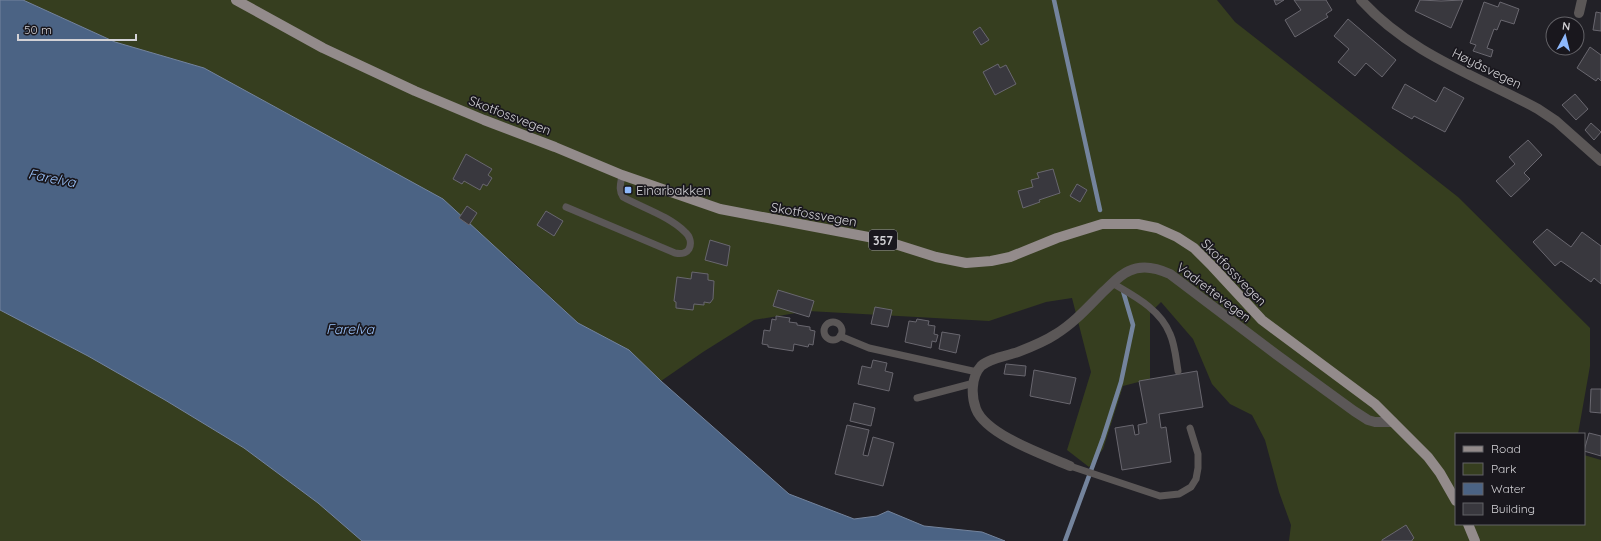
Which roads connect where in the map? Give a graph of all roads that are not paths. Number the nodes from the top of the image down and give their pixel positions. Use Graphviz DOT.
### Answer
graph roads {
  1 [pos="236,0"];
  2 [pos="1361,0"];
  3 [pos="1582,0"];
  4 [pos="1579,13"];
  5 [pos="1601,161"];
  6 [pos="622,175"];
  7 [pos="566,207"];
  8 [pos="1112,283"];
  9 [pos="840,336"];
  10 [pos="1178,371"];
  11 [pos="977,372"];
  12 [pos="974,383"];
  13 [pos="917,398"];
  14 [pos="1393,422"];
  15 [pos="1190,428"];
  16 [pos="1070,466"];
  17 [pos="1455,499"];
  18 [pos="1468,525"];
  19 [pos="1475,541"];
  1 -- 6 [label="main road, Skotfossvegen / 357"];
  2 -- 5 [label="street, Høyåsvegen"];
  3 -- 4 [label="street"];
  6 -- 7 [label="lane"];
  6 -- 14 [label="main road, Skotfossvegen / 357"];
  8 -- 10 [label="lane"];
  8 -- 11 [label="street, Vadrettevegen"];
  8 -- 14 [label="street, Vadrettevegen"];
  9 -- 11 [label="lane"];
  11 -- 12 [label="street"];
  12 -- 13 [label="lane"];
  12 -- 16 [label="street"];
  14 -- 17 [label="main road, Skotfossvegen / 357"];
  15 -- 16 [label="lane"];
  18 -- 19 [label="main road"];
}
